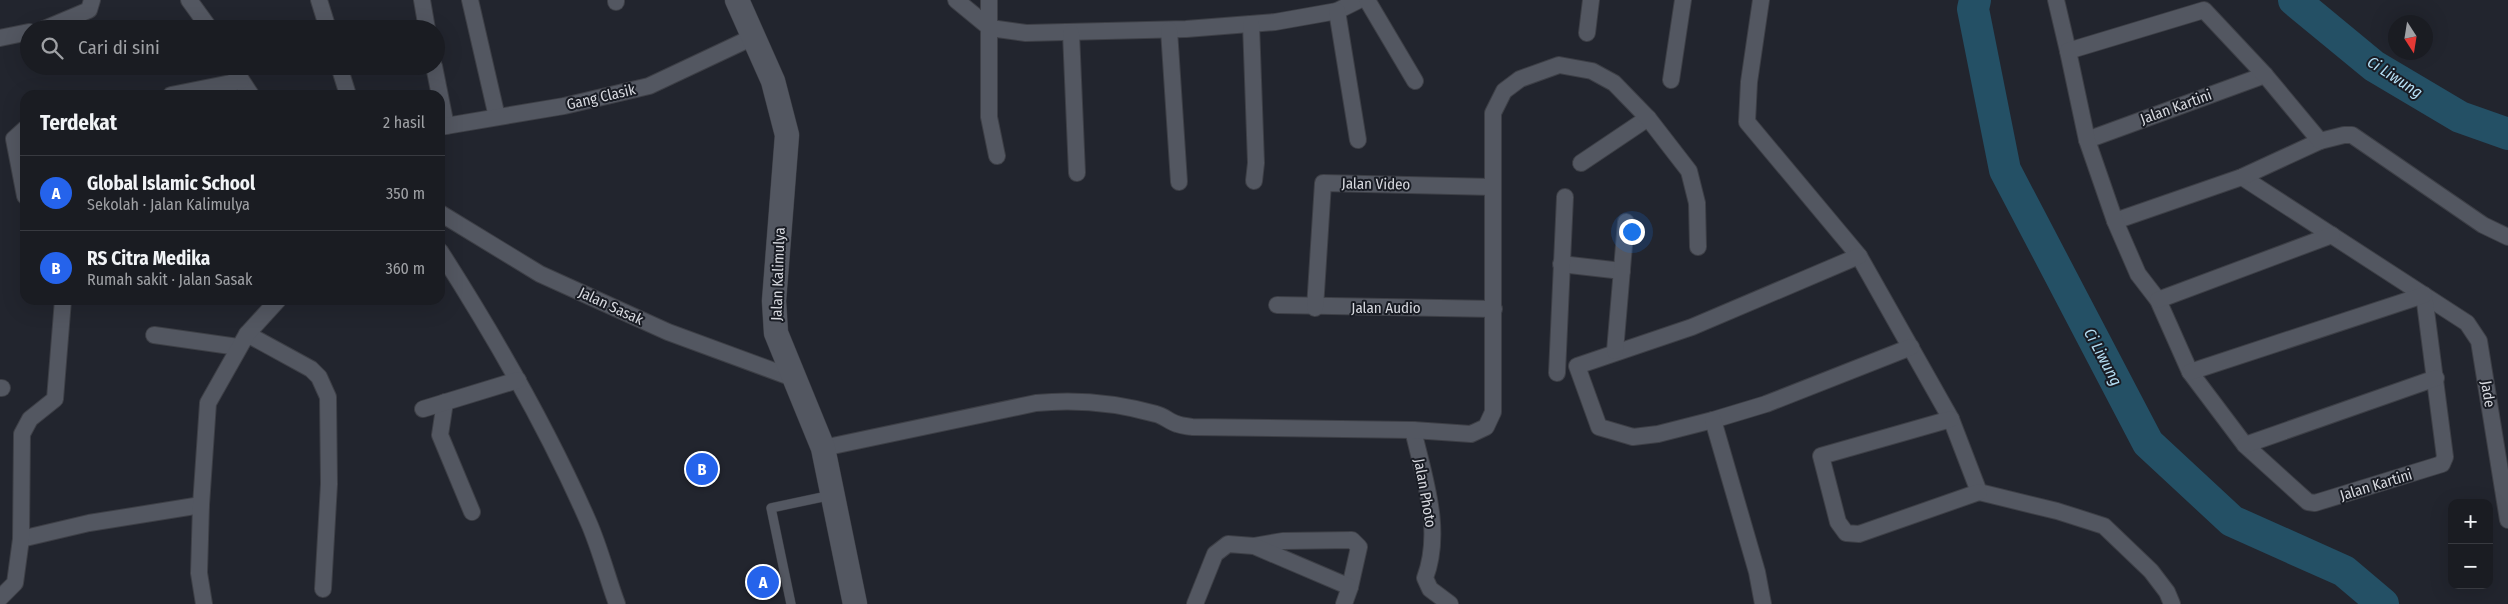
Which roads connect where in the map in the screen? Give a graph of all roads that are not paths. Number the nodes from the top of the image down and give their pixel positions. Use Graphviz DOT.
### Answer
graph roads {
  1 [pos="92,0"];
  2 [pos="189,0"];
  3 [pos="319,0"];
  4 [pos="422,0"];
  5 [pos="470,0"];
  6 [pos="737,0"];
  7 [pos="956,0"];
  8 [pos="989,0"];
  9 [pos="1359,0"];
  10 [pos="1367,0"];
  11 [pos="1591,0"];
  12 [pos="1683,0"];
  13 [pos="1761,0"];
  14 [pos="2056,0"];
  15 [pos="2201,5"];
  16 [pos="1336,11"];
  17 [pos="65,20"];
  18 [pos="203,20"];
  19 [pos="325,20"];
  20 [pos="425,20"];
  21 [pos="1251,24"];
  22 [pos="990,28"];
  23 [pos="1168,30"];
  24 [pos="1587,32"];
  25 [pos="1071,33"];
  26 [pos="20,34"];
  27 [pos="753,37"];
  28 [pos="0,38"];
  29 [pos="2068,51"];
  30 [pos="237,75"];
  31 [pos="342,75"];
  32 [pos="435,75"];
  33 [pos="2265,75"];
  34 [pos="1671,80"];
  35 [pos="241,81"];
  36 [pos="1414,81"];
  37 [pos="196,90"];
  38 [pos="247,90"];
  39 [pos="346,90"];
  40 [pos="438,90"];
  41 [pos="497,117"];
  42 [pos="1648,118"];
  43 [pos="445,127"];
  44 [pos="20,134"];
  45 [pos="1358,140"];
  46 [pos="2087,140"];
  47 [pos="2320,141"];
  48 [pos="997,156"];
  49 [pos="1581,163"];
  50 [pos="20,170"];
  51 [pos="1077,173"];
  52 [pos="2242,177"];
  53 [pos="1254,181"];
  54 [pos="1180,182"];
  55 [pos="1493,187"];
  56 [pos="1565,197"];
  57 [pos="445,216"];
  58 [pos="2115,221"];
  59 [pos="1626,222"];
  60 [pos="2332,236"];
  61 [pos="2508,237"];
  62 [pos="1698,247"];
  63 [pos="1859,256"];
  64 [pos="445,259"];
  65 [pos="1561,264"];
  66 [pos="1622,271"];
  67 [pos="2424,295"];
  68 [pos="2158,300"];
  69 [pos="63,305"];
  70 [pos="274,305"];
  71 [pos="1278,305"];
  72 [pos="1315,308"];
  73 [pos="1494,309"];
  74 [pos="154,335"];
  75 [pos="242,340"];
  76 [pos="1911,347"];
  77 [pos="1615,351"];
  78 [pos="2190,372"];
  79 [pos="1557,374"];
  80 [pos="793,378"];
  81 [pos="2436,378"];
  82 [pos="518,380"];
  83 [pos="445,402"];
  84 [pos="423,409"];
  85 [pos="1951,419"];
  86 [pos="1714,420"];
  87 [pos="1413,430"];
  88 [pos="2245,445"];
  89 [pos="823,448"];
  90 [pos="1979,492"];
  91 [pos="833,495"];
  92 [pos="201,505"];
  93 [pos="472,512"];
  94 [pos="2508,520"];
  95 [pos="21,539"];
  96 [pos="1254,546"];
  97 [pos="1350,587"];
  98 [pos="323,589"];
  99 [pos="0,598"];
  100 [pos="204,604"];
  101 [pos="617,604"];
  102 [pos="791,604"];
  103 [pos="855,604"];
  104 [pos="1195,604"];
  105 [pos="1344,604"];
  106 [pos="1450,604"];
  107 [pos="1763,604"];
  108 [pos="2172,604"];
  1 -- 17 [label="street"];
  2 -- 18 [label="street"];
  3 -- 19 [label="street"];
  4 -- 20 [label="street"];
  5 -- 41 [label="street"];
  6 -- 27 [label="street, Jalan Kalimulya"];
  7 -- 22 [label="street"];
  8 -- 22 [label="street"];
  9 -- 16 [label="street"];
  10 -- 36 [label="street"];
  11 -- 24 [label="street"];
  12 -- 34 [label="street"];
  13 -- 63 [label="street"];
  14 -- 29 [label="street, Jalan Kartini"];
  15 -- 29 [label="street"];
  15 -- 33 [label="street"];
  16 -- 21 [label="street"];
  16 -- 45 [label="street"];
  21 -- 23 [label="street"];
  21 -- 53 [label="street"];
  22 -- 25 [label="street"];
  22 -- 48 [label="street"];
  23 -- 25 [label="street"];
  23 -- 54 [label="street"];
  25 -- 51 [label="street"];
  26 -- 28 [label="street"];
  27 -- 41 [label="street, Gang Clasik"];
  27 -- 80 [label="street, Jalan Kalimulya"];
  29 -- 46 [label="street, Jalan Kartini"];
  30 -- 35 [label="street"];
  31 -- 39 [label="street"];
  32 -- 40 [label="street"];
  33 -- 46 [label="street, Jalan Kartini"];
  33 -- 47 [label="street"];
  35 -- 37 [label="street"];
  35 -- 38 [label="street"];
  41 -- 43 [label="street, Gang Clasik"];
  42 -- 49 [label="street"];
  42 -- 55 [label="street"];
  42 -- 62 [label="street"];
  44 -- 50 [label="street"];
  46 -- 58 [label="street, Jalan Kartini"];
  47 -- 52 [label="street"];
  47 -- 61 [label="street"];
  52 -- 58 [label="street"];
  52 -- 60 [label="street"];
  55 -- 72 [label="street, Jalan Video"];
  55 -- 73 [label="street"];
  56 -- 65 [label="street"];
  57 -- 80 [label="street, Jalan Sasak"];
  58 -- 68 [label="street, Jalan Kartini"];
  59 -- 66 [label="street"];
  60 -- 67 [label="street"];
  60 -- 68 [label="street"];
  63 -- 76 [label="street"];
  63 -- 77 [label="street"];
  64 -- 82 [label="street"];
  65 -- 66 [label="street"];
  65 -- 79 [label="street"];
  66 -- 77 [label="street"];
  67 -- 78 [label="street"];
  67 -- 81 [label="street, Jalan Kartini"];
  67 -- 94 [label="street, Jade"];
  68 -- 78 [label="street, Jalan Kartini"];
  69 -- 95 [label="street"];
  70 -- 75 [label="street"];
  71 -- 72 [label="street, Jalan Audio"];
  72 -- 73 [label="street, Jalan Audio"];
  73 -- 87 [label="street"];
  74 -- 75 [label="street"];
  75 -- 92 [label="street"];
  75 -- 98 [label="street"];
  76 -- 85 [label="street"];
  76 -- 86 [label="street"];
  77 -- 86 [label="street"];
  78 -- 88 [label="street, Jalan Kartini"];
  80 -- 89 [label="street, Jalan Kalimulya"];
  81 -- 88 [label="street"];
  81 -- 88 [label="street, Jalan Kartini"];
  82 -- 83 [label="street"];
  82 -- 101 [label="street"];
  83 -- 84 [label="street"];
  83 -- 93 [label="street"];
  85 -- 90 [label="street"];
  85 -- 90 [label="street"];
  86 -- 107 [label="street"];
  87 -- 89 [label="street"];
  87 -- 106 [label="street, Jalan Photo"];
  89 -- 91 [label="street, Jalan Kalimulya"];
  90 -- 108 [label="street"];
  91 -- 102 [label="lane"];
  91 -- 103 [label="street, Jalan Kalimulya"];
  92 -- 95 [label="street"];
  92 -- 100 [label="street"];
  95 -- 99 [label="street"];
  96 -- 97 [label="street"];
  96 -- 97 [label="street"];
  96 -- 104 [label="street"];
  97 -- 105 [label="street"];
}
